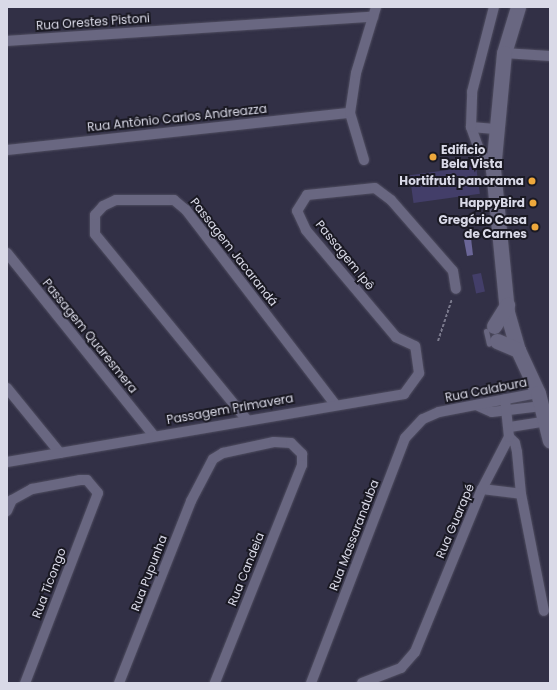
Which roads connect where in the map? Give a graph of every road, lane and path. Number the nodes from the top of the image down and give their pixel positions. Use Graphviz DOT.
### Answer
graph roads {
  1 [pos="494,7"];
  2 [pos="518,7"];
  3 [pos="374,12"];
  4 [pos="7,41"];
  5 [pos="504,53"];
  6 [pos="550,56"];
  7 [pos="350,113"];
  8 [pos="471,127"];
  9 [pos="495,129"];
  10 [pos="7,150"];
  11 [pos="364,160"];
  12 [pos="493,169"];
  13 [pos="7,253"];
  14 [pos="456,289"];
  15 [pos="507,305"];
  16 [pos="490,328"];
  17 [pos="438,341"];
  18 [pos="493,342"];
  19 [pos="415,346"];
  20 [pos="518,350"];
  21 [pos="7,388"];
  22 [pos="505,399"];
  23 [pos="540,399"];
  24 [pos="335,404"];
  25 [pos="476,405"];
  26 [pos="507,411"];
  27 [pos="439,412"];
  28 [pos="247,420"];
  29 [pos="546,421"];
  30 [pos="510,427"];
  31 [pos="154,436"];
  32 [pos="509,438"];
  33 [pos="550,441"];
  34 [pos="60,452"];
  35 [pos="7,462"];
  36 [pos="204,473"];
  37 [pos="482,488"];
  38 [pos="521,494"];
  39 [pos="7,512"];
  40 [pos="544,611"];
  41 [pos="25,683"];
  42 [pos="119,683"];
  43 [pos="215,683"];
  44 [pos="311,683"];
  45 [pos="362,683"];
  1 -- 8 [label="street"];
  2 -- 5 [label="main road"];
  3 -- 4 [label="street, Rua Orestes Pistoni"];
  3 -- 7 [label="street"];
  5 -- 6 [label="street"];
  5 -- 9 [label="main road"];
  7 -- 10 [label="street, Rua Antônio Carlos Andreazza"];
  7 -- 11 [label="street"];
  8 -- 9 [label="street"];
  8 -- 12 [label="street"];
  9 -- 12 [label="main road"];
  12 -- 15 [label="main road"];
  13 -- 31 [label="street, Passagem Quaresmera"];
  14 -- 17 [label="path"];
  14 -- 19 [label="street, Passagem Ipê"];
  15 -- 16 [label="main road"];
  15 -- 20 [label="main road"];
  16 -- 18 [label="lane"];
  18 -- 20 [label="main road"];
  19 -- 24 [label="street, Passagem Primavera"];
  20 -- 23 [label="main road"];
  21 -- 34 [label="street"];
  22 -- 23 [label="street, Rua Calabura"];
  22 -- 25 [label="street, Rua Calabura"];
  22 -- 26 [label="street, Rua Guarapé"];
  23 -- 26 [label="street"];
  23 -- 29 [label="main road"];
  24 -- 28 [label="street, Passagem Primavera"];
  24 -- 28 [label="street, Passagem Jacarandá"];
  25 -- 26 [label="street"];
  25 -- 27 [label="street, Rua Calabura"];
  26 -- 30 [label="street, Rua Guarapé"];
  27 -- 44 [label="street, Rua Massaranduba"];
  28 -- 31 [label="street, Passagem Primavera"];
  29 -- 30 [label="street"];
  29 -- 33 [label="main road"];
  30 -- 32 [label="street, Rua Guarapé"];
  31 -- 34 [label="street, Passagem Primavera"];
  32 -- 37 [label="street, Rua Guarapé"];
  32 -- 38 [label="street"];
  34 -- 35 [label="street, Passagem Primavera"];
  36 -- 42 [label="street, Rua Pupunha"];
  36 -- 43 [label="street, Rua Candeia"];
  37 -- 38 [label="street"];
  37 -- 45 [label="street, Rua Guarapé"];
  38 -- 40 [label="street"];
  39 -- 41 [label="street, Rua Ticongo"];
}
